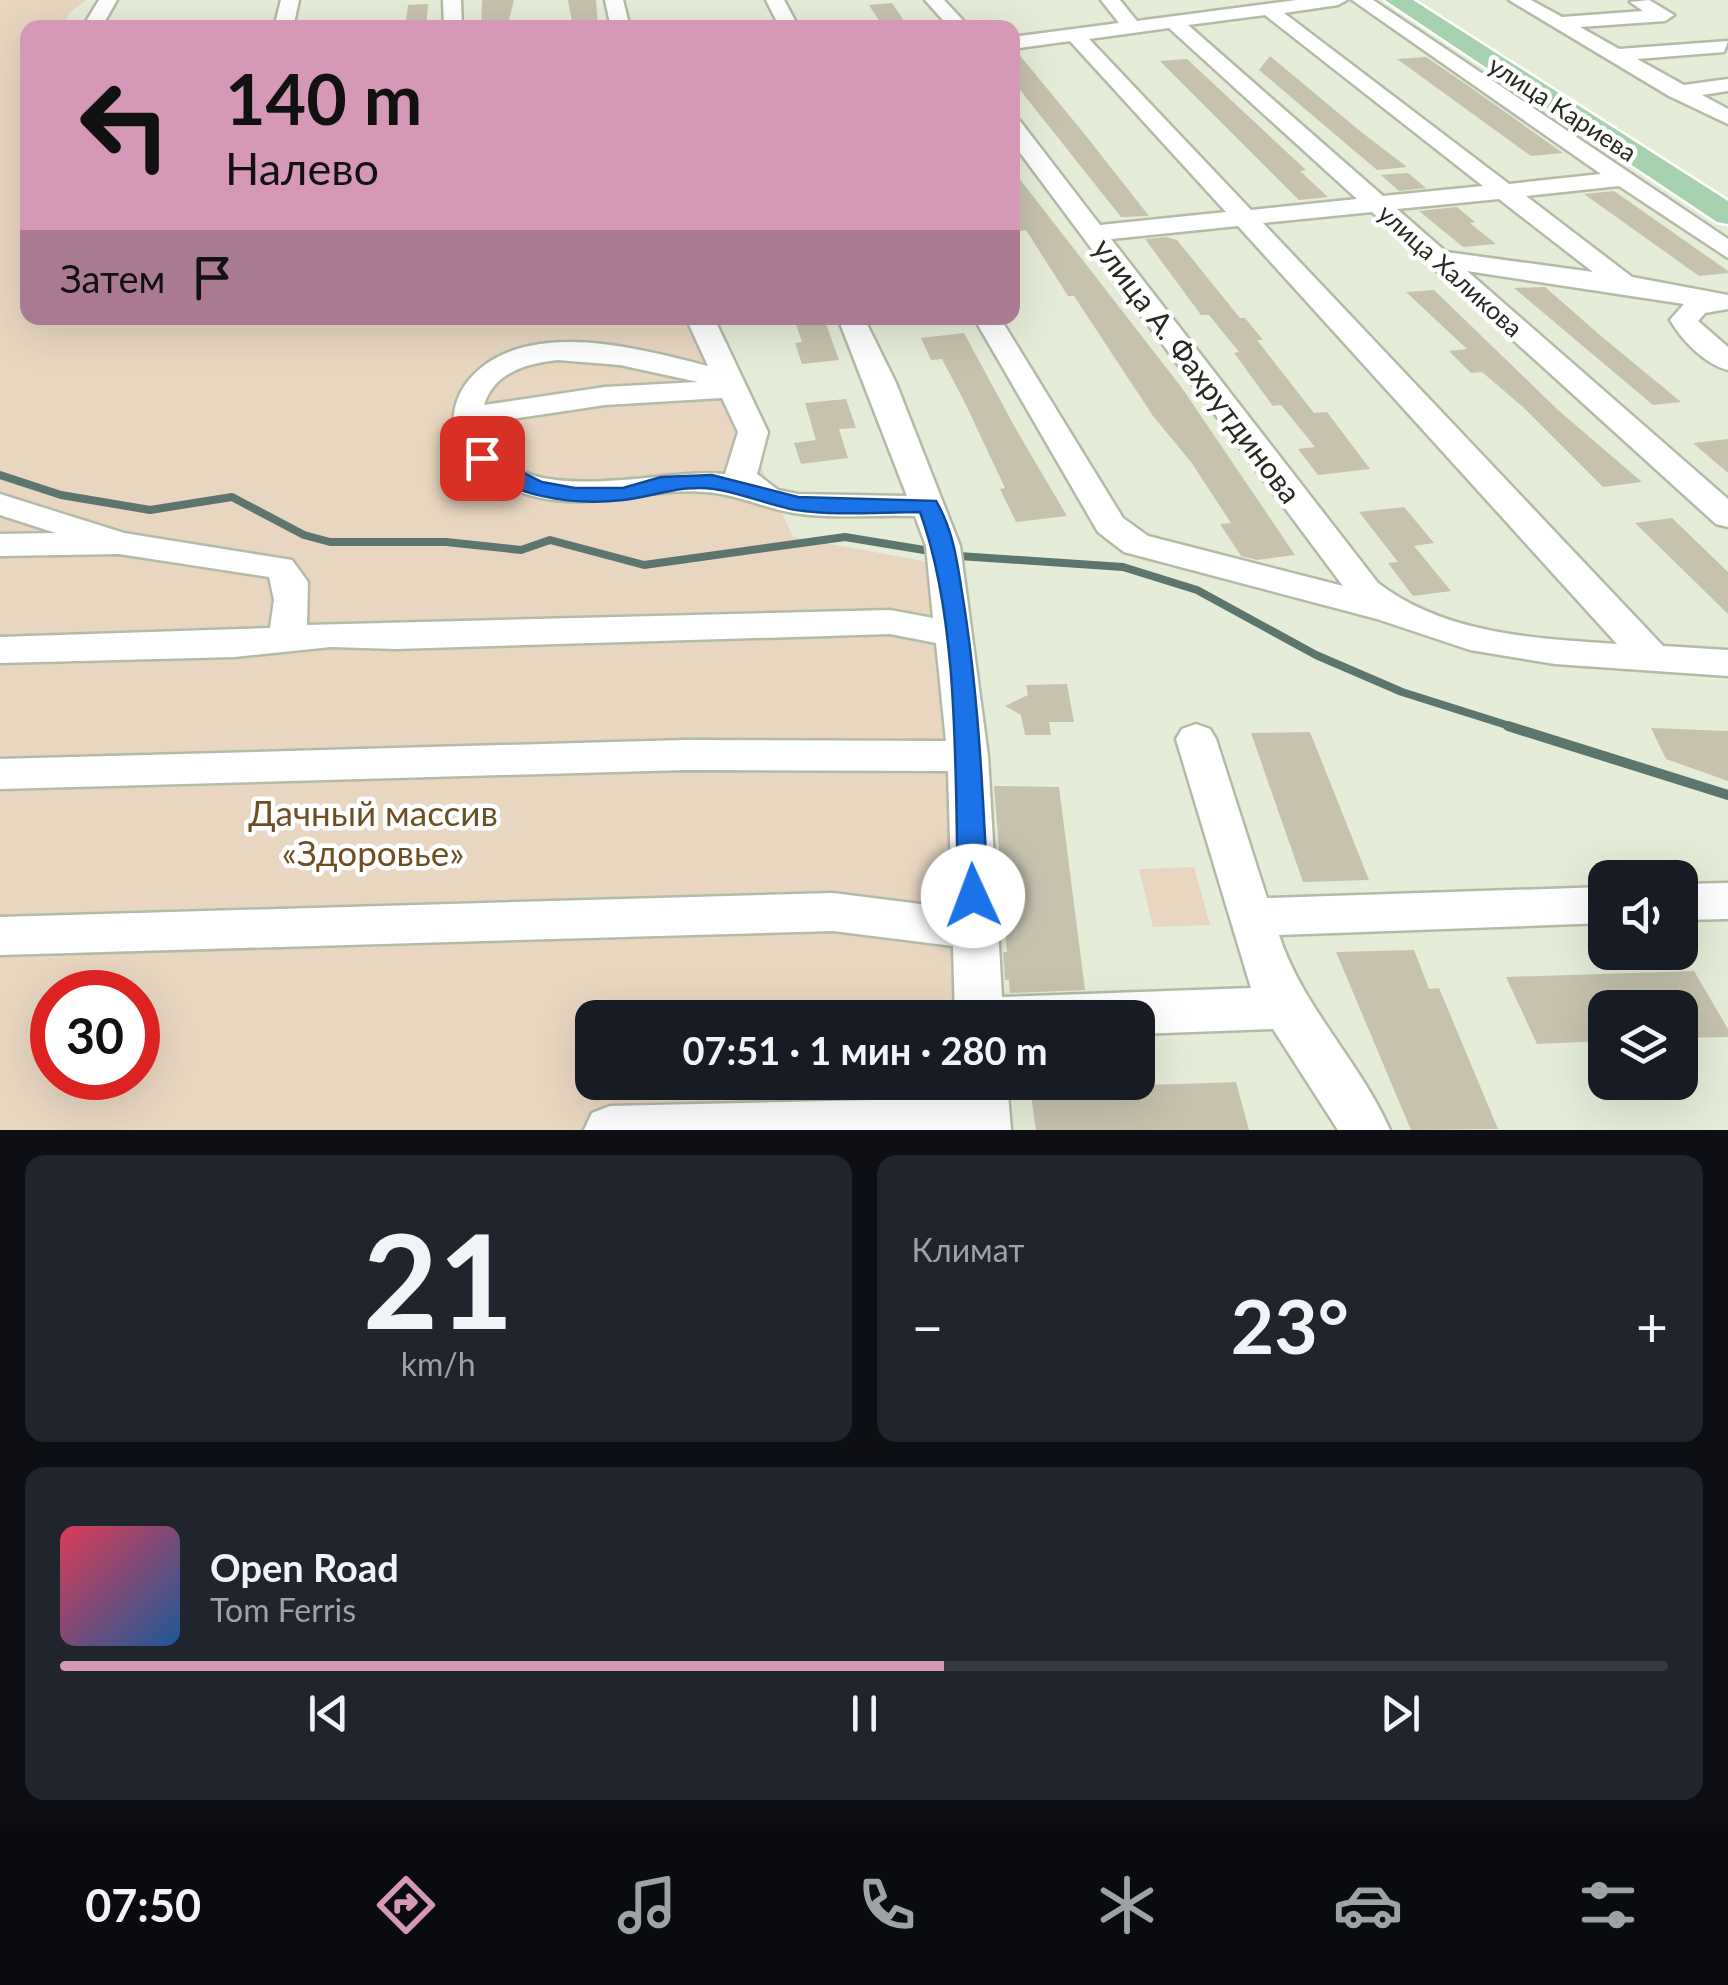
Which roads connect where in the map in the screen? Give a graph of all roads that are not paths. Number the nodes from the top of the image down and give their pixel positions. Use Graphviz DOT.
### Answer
graph roads {
  1 [pos="934,0"];
  2 [pos="1110,0"];
  3 [pos="1338,0"];
  4 [pos="1361,0"];
  5 [pos="1397,0"];
  6 [pos="1518,0"];
  7 [pos="1304,2"];
  8 [pos="1639,2"];
  9 [pos="1268,10"];
  10 [pos="953,20"];
  11 [pos="1174,23"];
  12 [pos="1680,23"];
  13 [pos="1558,24"];
  14 [pos="1133,28"];
  15 [pos="1075,35"];
  16 [pos="1020,42"];
  17 [pos="1726,46"];
  18 [pos="1614,55"];
  19 [pos="1700,76"];
  20 [pos="1728,85"];
  21 [pos="1666,87"];
  22 [pos="1728,118"];
  23 [pos="1020,136"];
  24 [pos="1624,179"];
  25 [pos="1504,190"];
  26 [pos="1378,205"];
  27 [pos="1728,216"];
  28 [pos="1245,218"];
  29 [pos="1094,233"];
  30 [pos="1728,250"];
  31 [pos="1439,259"];
  32 [pos="1625,284"];
  33 [pos="1720,302"];
  34 [pos="703,325"];
  35 [pos="854,325"];
  36 [pos="991,325"];
  37 [pos="1728,361"];
  38 [pos="731,385"];
  39 [pos="466,417"];
  40 [pos="749,488"];
  41 [pos="1715,493"];
  42 [pos="0,504"];
  43 [pos="928,506"];
  44 [pos="1728,517"];
  45 [pos="119,544"];
  46 [pos="0,545"];
  47 [pos="1389,610"];
  48 [pos="956,634"];
  49 [pos="288,638"];
  50 [pos="0,650"];
  51 [pos="1652,658"];
  52 [pos="1728,664"];
  53 [pos="1196,739"];
  54 [pos="968,756"];
  55 [pos="0,774"];
  56 [pos="1728,901"];
  57 [pos="1698,902"];
  58 [pos="1588,906"];
  59 [pos="1250,917"];
  60 [pos="974,931"];
  61 [pos="0,936"];
  62 [pos="977,1000"];
  63 [pos="1284,1008"];
  64 [pos="1155,1013"];
  65 [pos="984,1111"];
  66 [pos="610,1130"];
  67 [pos="1364,1130"];
  1 -- 10 [label="street"];
  2 -- 14 [label="street"];
  3 -- 7 [label="street"];
  4 -- 24 [label="street"];
  5 -- 27 [label="main road, улица Кариева"];
  6 -- 13 [label="street"];
  7 -- 9 [label="street"];
  8 -- 12 [label="street"];
  9 -- 11 [label="street"];
  9 -- 25 [label="street"];
  11 -- 14 [label="street"];
  11 -- 26 [label="street, улица Халикова"];
  12 -- 13 [label="street"];
  12 -- 17 [label="street"];
  13 -- 18 [label="street"];
  14 -- 15 [label="street"];
  15 -- 16 [label="street"];
  15 -- 28 [label="street"];
  17 -- 18 [label="street"];
  18 -- 21 [label="street"];
  19 -- 21 [label="street"];
  20 -- 21 [label="street"];
  21 -- 22 [label="street"];
  23 -- 29 [label="street, улица А. Фахрутдинова"];
  24 -- 25 [label="street"];
  24 -- 30 [label="street"];
  25 -- 26 [label="street"];
  25 -- 32 [label="street"];
  26 -- 28 [label="street"];
  26 -- 31 [label="street, улица Халикова"];
  28 -- 29 [label="street"];
  28 -- 51 [label="street"];
  29 -- 47 [label="street, улица А. Фахрутдинова"];
  31 -- 32 [label="street"];
  31 -- 41 [label="street, улица Халикова"];
  32 -- 33 [label="street"];
  33 -- 37 [label="street"];
  34 -- 38 [label="street"];
  35 -- 43 [label="street"];
  36 -- 47 [label="street"];
  38 -- 39 [label="street"];
  38 -- 39 [label="street"];
  38 -- 40 [label="street"];
  39 -- 40 [label="street"];
  40 -- 43 [label="street"];
  41 -- 44 [label="street, улица Халикова"];
  42 -- 45 [label="street"];
  43 -- 48 [label="street"];
  45 -- 46 [label="street"];
  45 -- 49 [label="street"];
  47 -- 51 [label="street"];
  48 -- 49 [label="street"];
  48 -- 54 [label="street"];
  49 -- 50 [label="street"];
  51 -- 52 [label="street"];
  53 -- 59 [label="street"];
  54 -- 55 [label="street"];
  54 -- 60 [label="street"];
  56 -- 57 [label="street"];
  58 -- 59 [label="street"];
  59 -- 63 [label="street"];
  60 -- 61 [label="street"];
  60 -- 62 [label="street"];
  63 -- 64 [label="street"];
  63 -- 67 [label="street"];
  65 -- 66 [label="street"];
}
